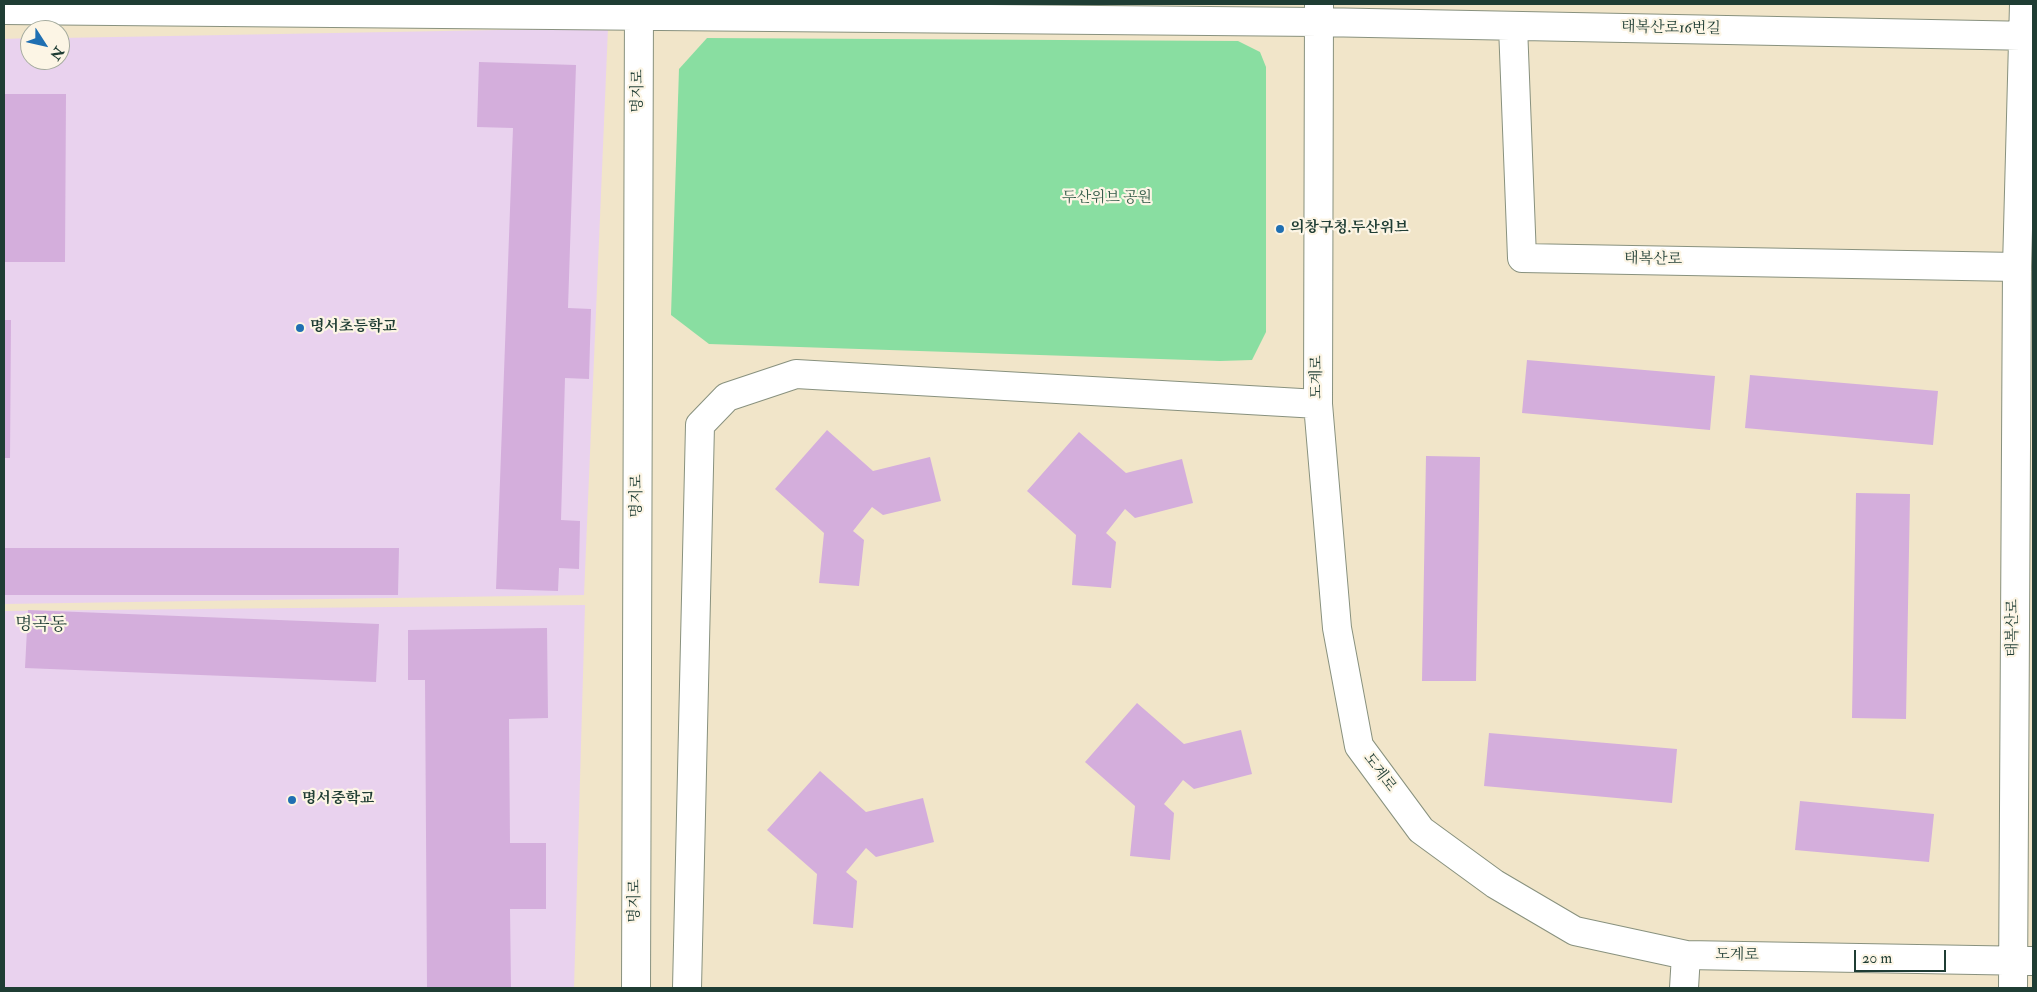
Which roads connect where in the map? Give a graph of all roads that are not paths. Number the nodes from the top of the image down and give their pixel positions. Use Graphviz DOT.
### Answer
graph roads {
  1 [pos="4,10"];
  2 [pos="639,10"];
  3 [pos="1319,10"];
  4 [pos="2026,24"];
  5 [pos="1513,26"];
  6 [pos="2017,267"];
  7 [pos="1318,404"];
  8 [pos="2024,511"];
  9 [pos="1686,955"];
  10 [pos="2023,961"];
  11 [pos="636,988"];
  12 [pos="687,988"];
  13 [pos="1684,988"];
  14 [pos="2013,988"];
  1 -- 2 [label="street, 태복산로16번길"];
  2 -- 3 [label="street, 태복산로16번길"];
  2 -- 11 [label="street, 명지로"];
  3 -- 5 [label="street, 태복산로16번길"];
  3 -- 7 [label="street, 도계로"];
  4 -- 5 [label="street, 태복산로16번길"];
  4 -- 6 [label="street, 태복산로"];
  5 -- 6 [label="street, 태복산로"];
  6 -- 8 [label="street, 태복산로"];
  7 -- 9 [label="street, 도계로"];
  7 -- 12 [label="street"];
  8 -- 10 [label="street, 태복산로"];
  9 -- 10 [label="street, 도계로"];
  9 -- 13 [label="street"];
  10 -- 14 [label="street, 태복산로"];
}
